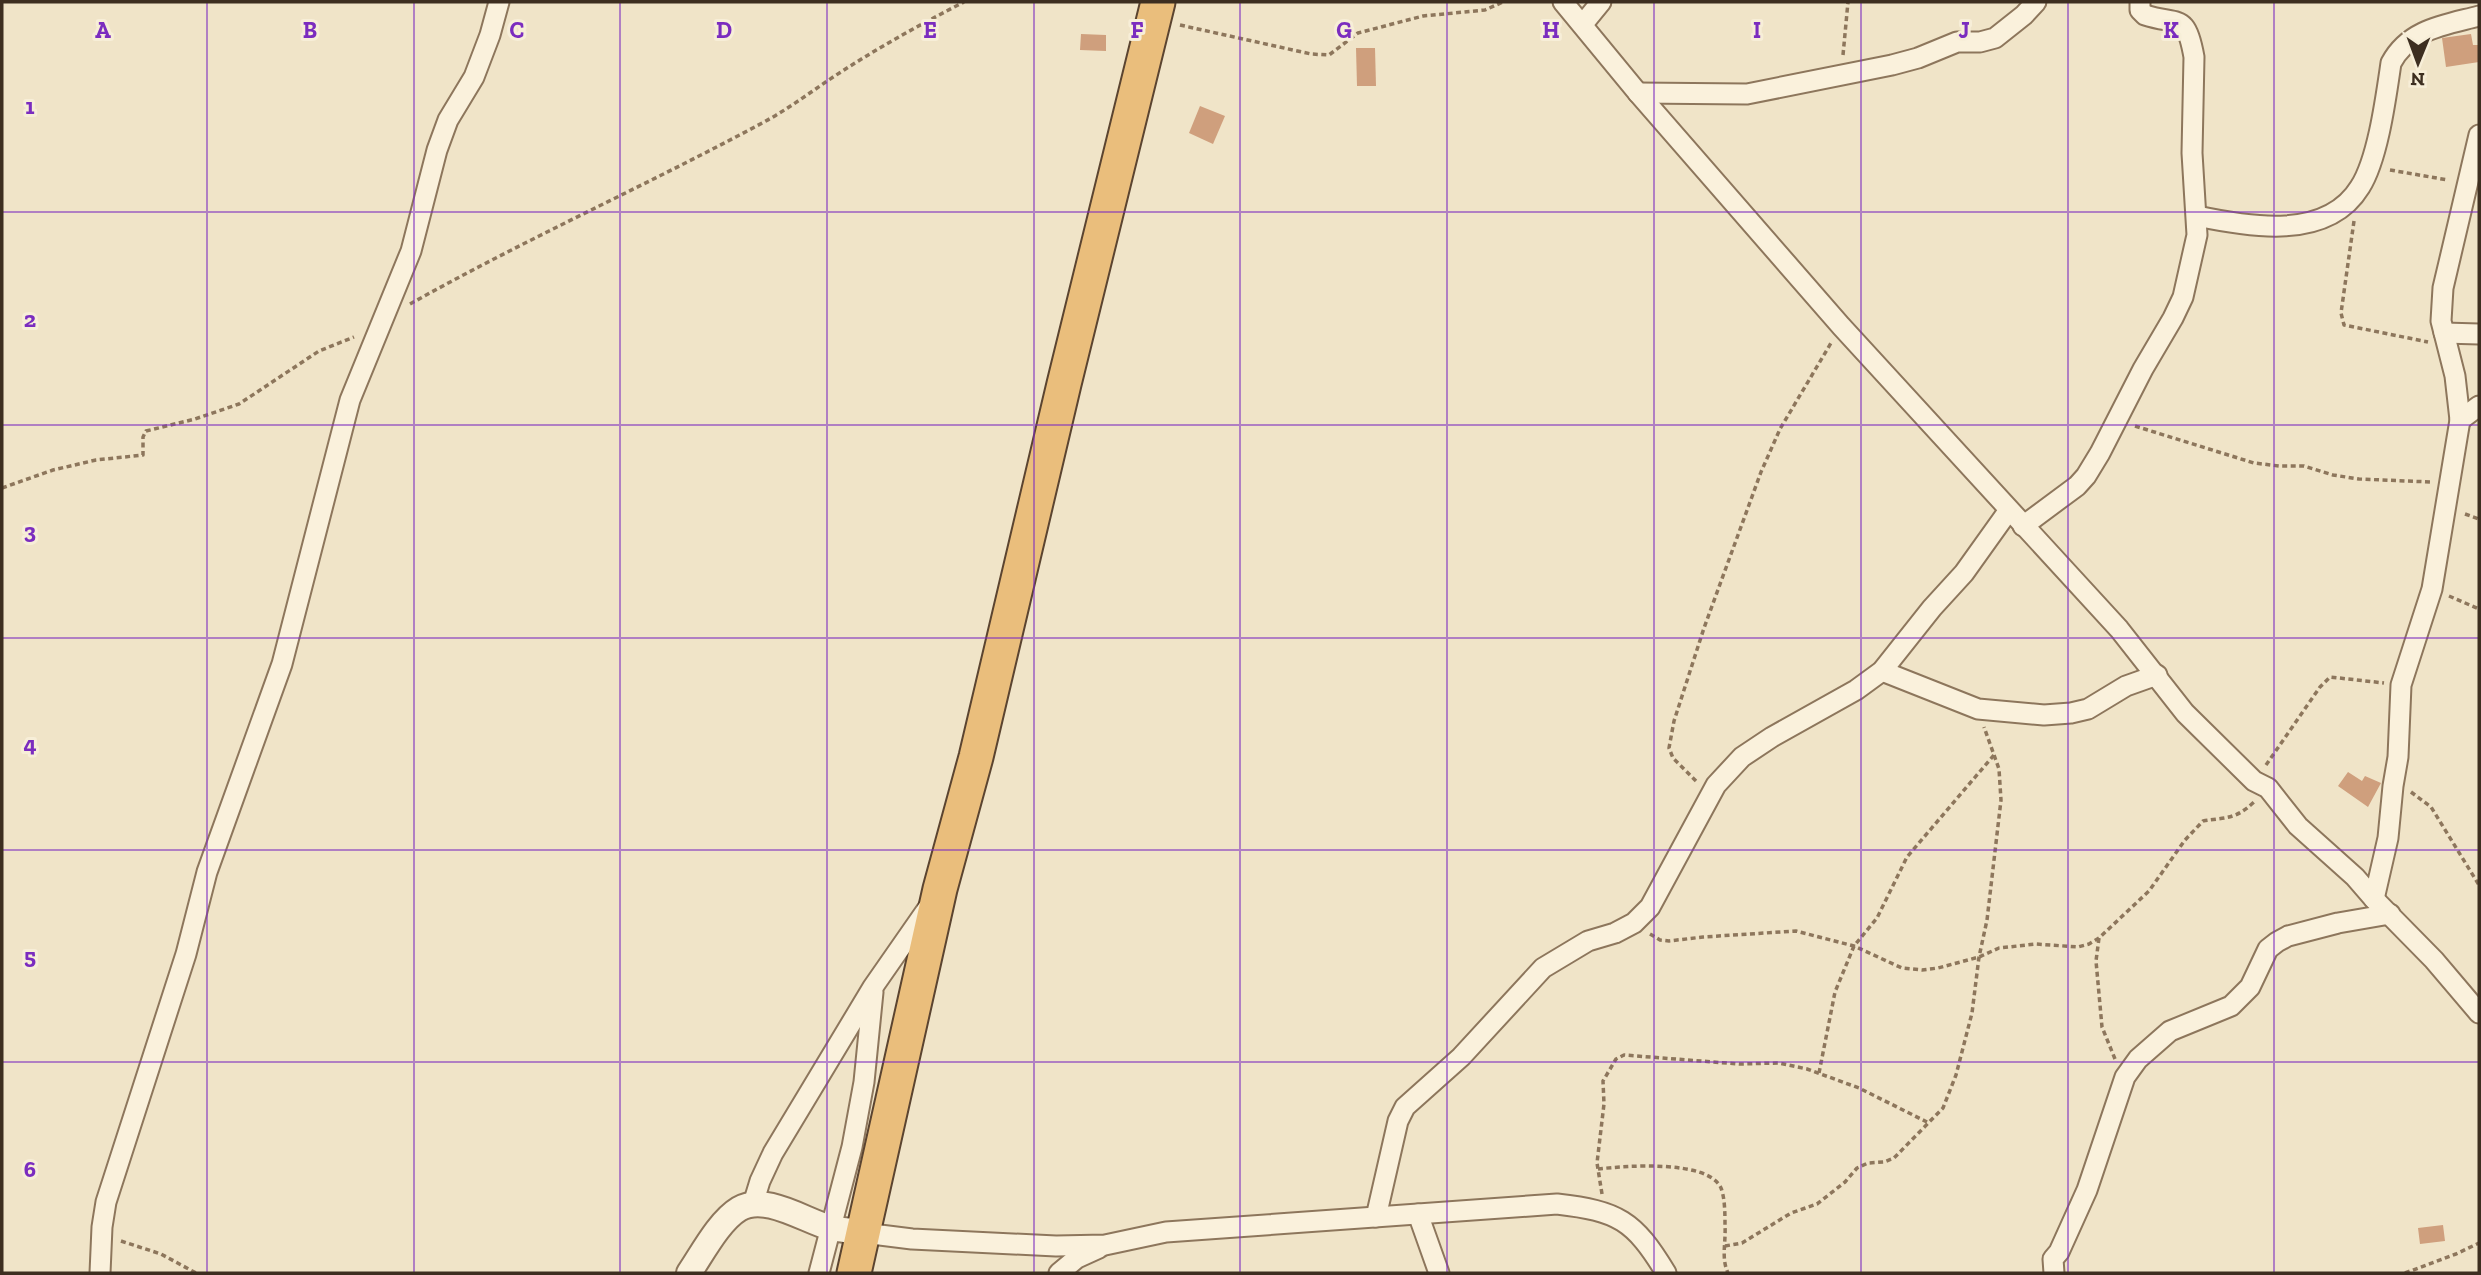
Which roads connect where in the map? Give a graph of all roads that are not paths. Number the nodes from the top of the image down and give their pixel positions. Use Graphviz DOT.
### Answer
graph roads {
  1 [pos="499,2"];
  2 [pos="1563,2"];
  3 [pos="1601,2"];
  4 [pos="2036,2"];
  5 [pos="2140,2"];
  6 [pos="1156,11"];
  7 [pos="2479,16"];
  8 [pos="1583,24"];
  9 [pos="1638,93"];
  10 [pos="2479,135"];
  11 [pos="2197,216"];
  12 [pos="2479,334"];
  13 [pos="2446,339"];
  14 [pos="2479,406"];
  15 [pos="2460,420"];
  16 [pos="2009,510"];
  17 [pos="2023,526"];
  18 [pos="1882,671"];
  19 [pos="2157,675"];
  20 [pos="940,889"];
  21 [pos="2374,899"];
  22 [pos="2390,914"];
  23 [pos="873,988"];
  24 [pos="2479,1013"];
  25 [pos="753,1204"];
  26 [pos="1418,1214"];
  27 [pos="1376,1217"];
  28 [pos="830,1227"];
  29 [pos="864,1233"];
  30 [pos="1105,1245"];
  31 [pos="100,1273"];
  32 [pos="689,1273"];
  33 [pos="819,1273"];
  34 [pos="854,1273"];
  35 [pos="1059,1273"];
  36 [pos="1439,1273"];
  37 [pos="1666,1273"];
  38 [pos="2054,1273"];
  1 -- 31 [label="street"];
  2 -- 8 [label="street"];
  3 -- 8 [label="street"];
  4 -- 9 [label="street"];
  5 -- 11 [label="street"];
  6 -- 20 [label="highway"];
  7 -- 11 [label="street"];
  8 -- 9 [label="street"];
  9 -- 16 [label="street"];
  10 -- 13 [label="street"];
  11 -- 17 [label="street"];
  12 -- 13 [label="street"];
  13 -- 15 [label="street"];
  14 -- 15 [label="street"];
  15 -- 21 [label="street"];
  16 -- 17 [label="street"];
  16 -- 18 [label="street"];
  17 -- 19 [label="street"];
  18 -- 19 [label="street"];
  18 -- 27 [label="street"];
  19 -- 21 [label="street"];
  20 -- 23 [label="street"];
  20 -- 29 [label="highway"];
  21 -- 22 [label="street"];
  22 -- 24 [label="street"];
  22 -- 38 [label="street"];
  23 -- 25 [label="street"];
  23 -- 28 [label="street"];
  25 -- 28 [label="street"];
  25 -- 32 [label="street"];
  26 -- 27 [label="street"];
  26 -- 36 [label="street"];
  26 -- 37 [label="street"];
  27 -- 30 [label="street"];
  28 -- 29 [label="street"];
  28 -- 33 [label="street"];
  29 -- 30 [label="street"];
  29 -- 34 [label="highway"];
  30 -- 35 [label="street"];
}
